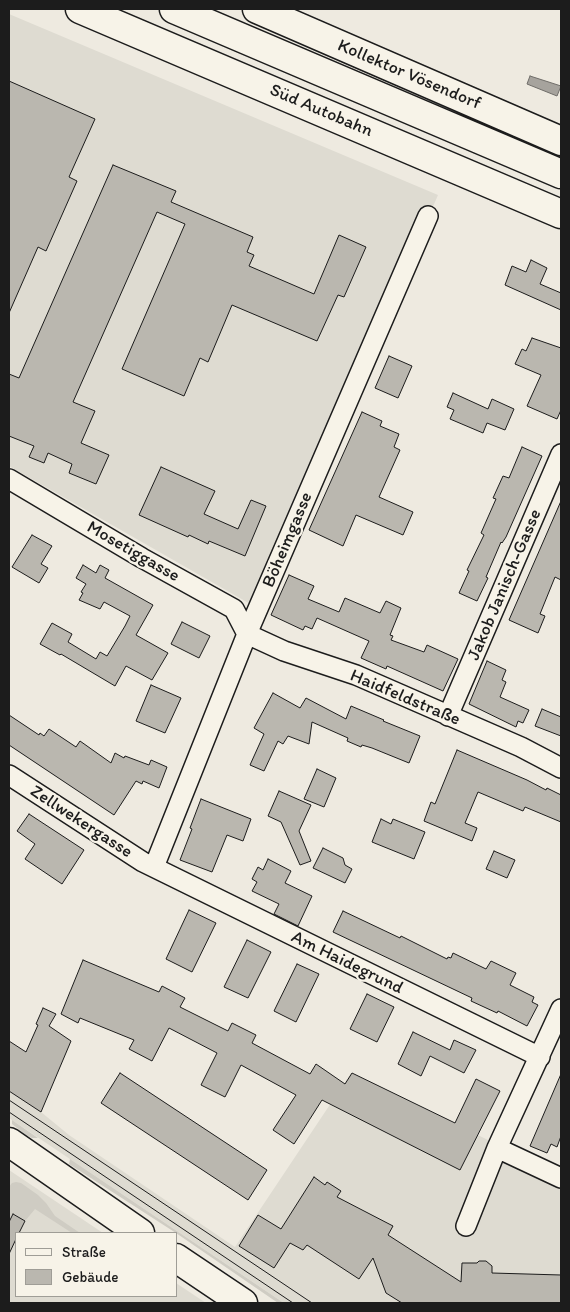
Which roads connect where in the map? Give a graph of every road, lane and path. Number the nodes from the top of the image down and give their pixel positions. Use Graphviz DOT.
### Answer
graph roads {
  1 [pos="80,9"];
  2 [pos="174,9"];
  3 [pos="257,9"];
  4 [pos="561,141"];
  5 [pos="561,174"];
  6 [pos="561,214"];
  7 [pos="428,216"];
  8 [pos="561,454"];
  9 [pos="9,479"];
  10 [pos="247,634"];
  11 [pos="448,716"];
  12 [pos="561,768"];
  13 [pos="9,775"];
  14 [pos="154,867"];
  15 [pos="561,1009"];
  16 [pos="540,1057"];
  17 [pos="9,1142"];
  18 [pos="497,1148"];
  19 [pos="561,1178"];
  20 [pos="466,1226"];
  21 [pos="139,1232"];
  22 [pos="178,1259"];
  23 [pos="243,1303"];
  1 -- 6 [label="main road, Süd Autobahn"];
  2 -- 5 [label="main road, Süd Autobahn"];
  3 -- 4 [label="main road, Kollektor Vösendorf"];
  7 -- 10 [label="street, Böheimgasse"];
  8 -- 11 [label="street, Jakob Janisch-Gasse"];
  9 -- 10 [label="street, Mosetiggasse"];
  10 -- 11 [label="street, Haidfeldstraße"];
  10 -- 14 [label="street, Böheimgasse"];
  11 -- 12 [label="street, Haidfeldstraße"];
  13 -- 14 [label="street, Zellwekergasse"];
  14 -- 16 [label="street, Am Haidegrund"];
  15 -- 16 [label="street"];
  16 -- 18 [label="street"];
  17 -- 21 [label="main road"];
  18 -- 19 [label="street"];
  18 -- 20 [label="street"];
  22 -- 23 [label="main road"];
}
